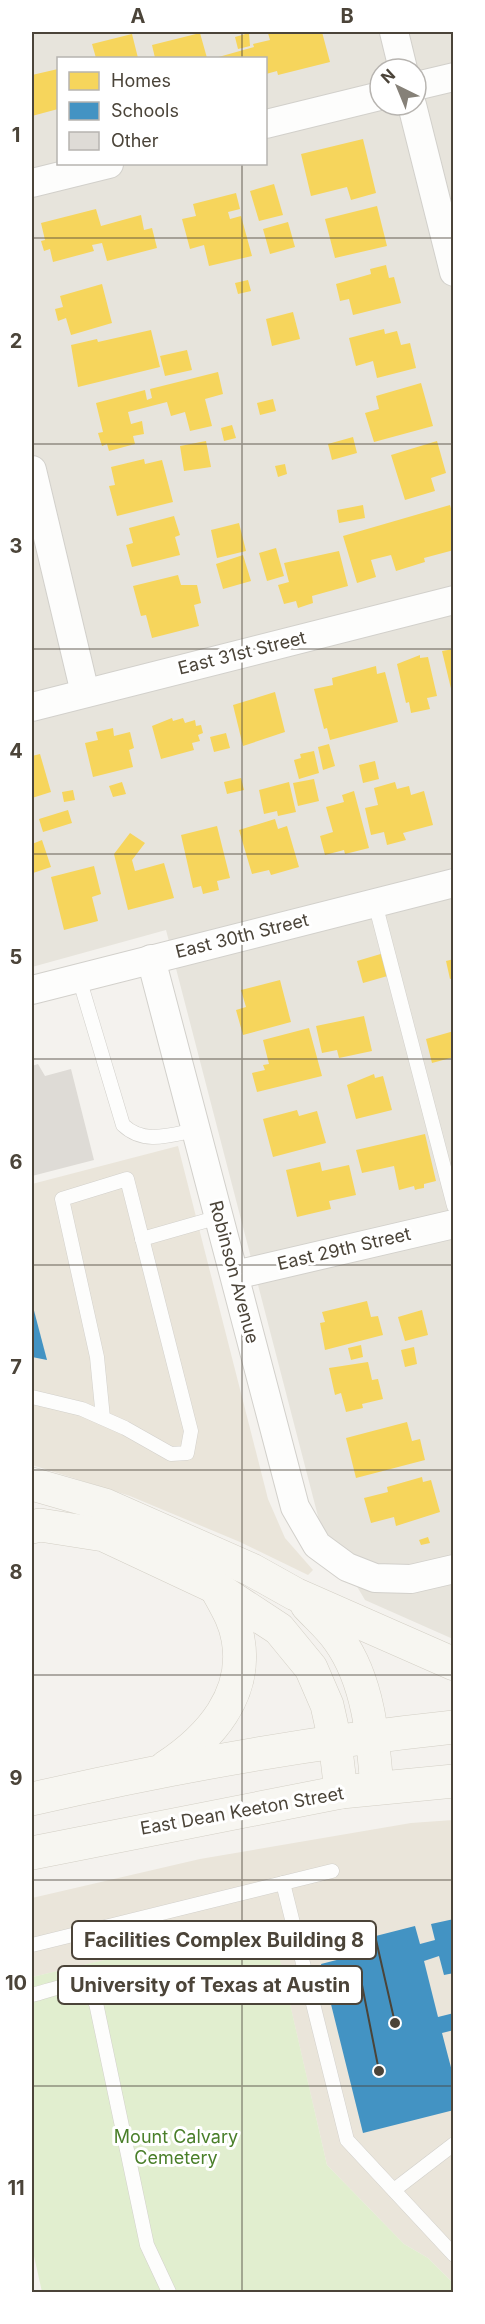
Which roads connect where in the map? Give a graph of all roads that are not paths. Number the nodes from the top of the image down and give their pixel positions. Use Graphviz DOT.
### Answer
graph roads {
  1 [pos="394,32"];
  2 [pos="400,57"];
  3 [pos="453,77"];
  4 [pos="428,83"];
  5 [pos="368,99"];
  6 [pos="415,117"];
  7 [pos="267,124"];
  8 [pos="106,165"];
  9 [pos="32,183"];
  10 [pos="453,272"];
  11 [pos="32,470"];
  12 [pos="453,600"];
  13 [pos="86,693"];
  14 [pos="32,707"];
  15 [pos="453,884"];
  16 [pos="375,903"];
  17 [pos="151,959"];
  18 [pos="79,978"];
  19 [pos="32,990"];
  20 [pos="196,1130"];
  21 [pos="453,1206"];
  22 [pos="219,1217"];
  23 [pos="453,1224"];
  24 [pos="142,1239"];
  25 [pos="235,1275"];
  26 [pos="32,1397"];
  27 [pos="104,1418"];
  28 [pos="32,1484"];
  29 [pos="32,1527"];
  30 [pos="453,1569"];
  31 [pos="215,1587"];
  32 [pos="295,1593"];
  33 [pos="453,1664"];
  34 [pos="453,1727"];
  35 [pos="373,1736"];
  36 [pos="334,1741"];
  37 [pos="161,1770"];
  38 [pos="453,1781"];
  39 [pos="377,1788"];
  40 [pos="340,1792"];
  41 [pos="32,1798"];
  42 [pos="32,1853"];
  43 [pos="332,1871"];
  44 [pos="283,1883"];
  45 [pos="32,1945"];
  46 [pos="32,1995"];
  47 [pos="453,2144"];
  48 [pos="394,2190"];
  49 [pos="453,2255"];
  50 [pos="169,2292"];
  1 -- 2 [label="street"];
  3 -- 4 [label="street"];
  5 -- 7 [label="street"];
  6 -- 10 [label="street"];
  8 -- 9 [label="street"];
  11 -- 13 [label="street"];
  12 -- 13 [label="street, East 31st Street"];
  13 -- 14 [label="street, East 31st Street"];
  15 -- 16 [label="street, East 30th Street"];
  16 -- 17 [label="street, East 30th Street"];
  16 -- 21 [label="lane"];
  17 -- 18 [label="street, East 30th Street"];
  17 -- 20 [label="street, Robinson Avenue"];
  18 -- 19 [label="street, East 30th Street"];
  18 -- 20 [label="lane"];
  20 -- 22 [label="street, Robinson Avenue"];
  22 -- 24 [label="lane"];
  22 -- 25 [label="street, Robinson Avenue"];
  23 -- 25 [label="street, East 29th Street"];
  24 -- 27 [label="lane"];
  24 -- 27 [label="lane"];
  25 -- 30 [label="street, Robinson Avenue"];
  26 -- 27 [label="lane"];
  28 -- 32 [label="main road"];
  29 -- 31 [label="main road"];
  31 -- 36 [label="main road"];
  31 -- 37 [label="main road"];
  32 -- 33 [label="main road"];
  32 -- 35 [label="main road"];
  34 -- 35 [label="main road"];
  35 -- 36 [label="main road"];
  35 -- 39 [label="main road"];
  36 -- 37 [label="main road"];
  36 -- 40 [label="main road"];
  37 -- 41 [label="main road"];
  38 -- 39 [label="main road, East Dean Keeton Street"];
  39 -- 40 [label="main road, East Dean Keeton Street"];
  40 -- 42 [label="main road, East Dean Keeton Street"];
  43 -- 44 [label="lane"];
  44 -- 45 [label="lane"];
  44 -- 48 [label="lane"];
  46 -- 50 [label="lane"];
  47 -- 48 [label="lane"];
  48 -- 49 [label="lane"];
}
